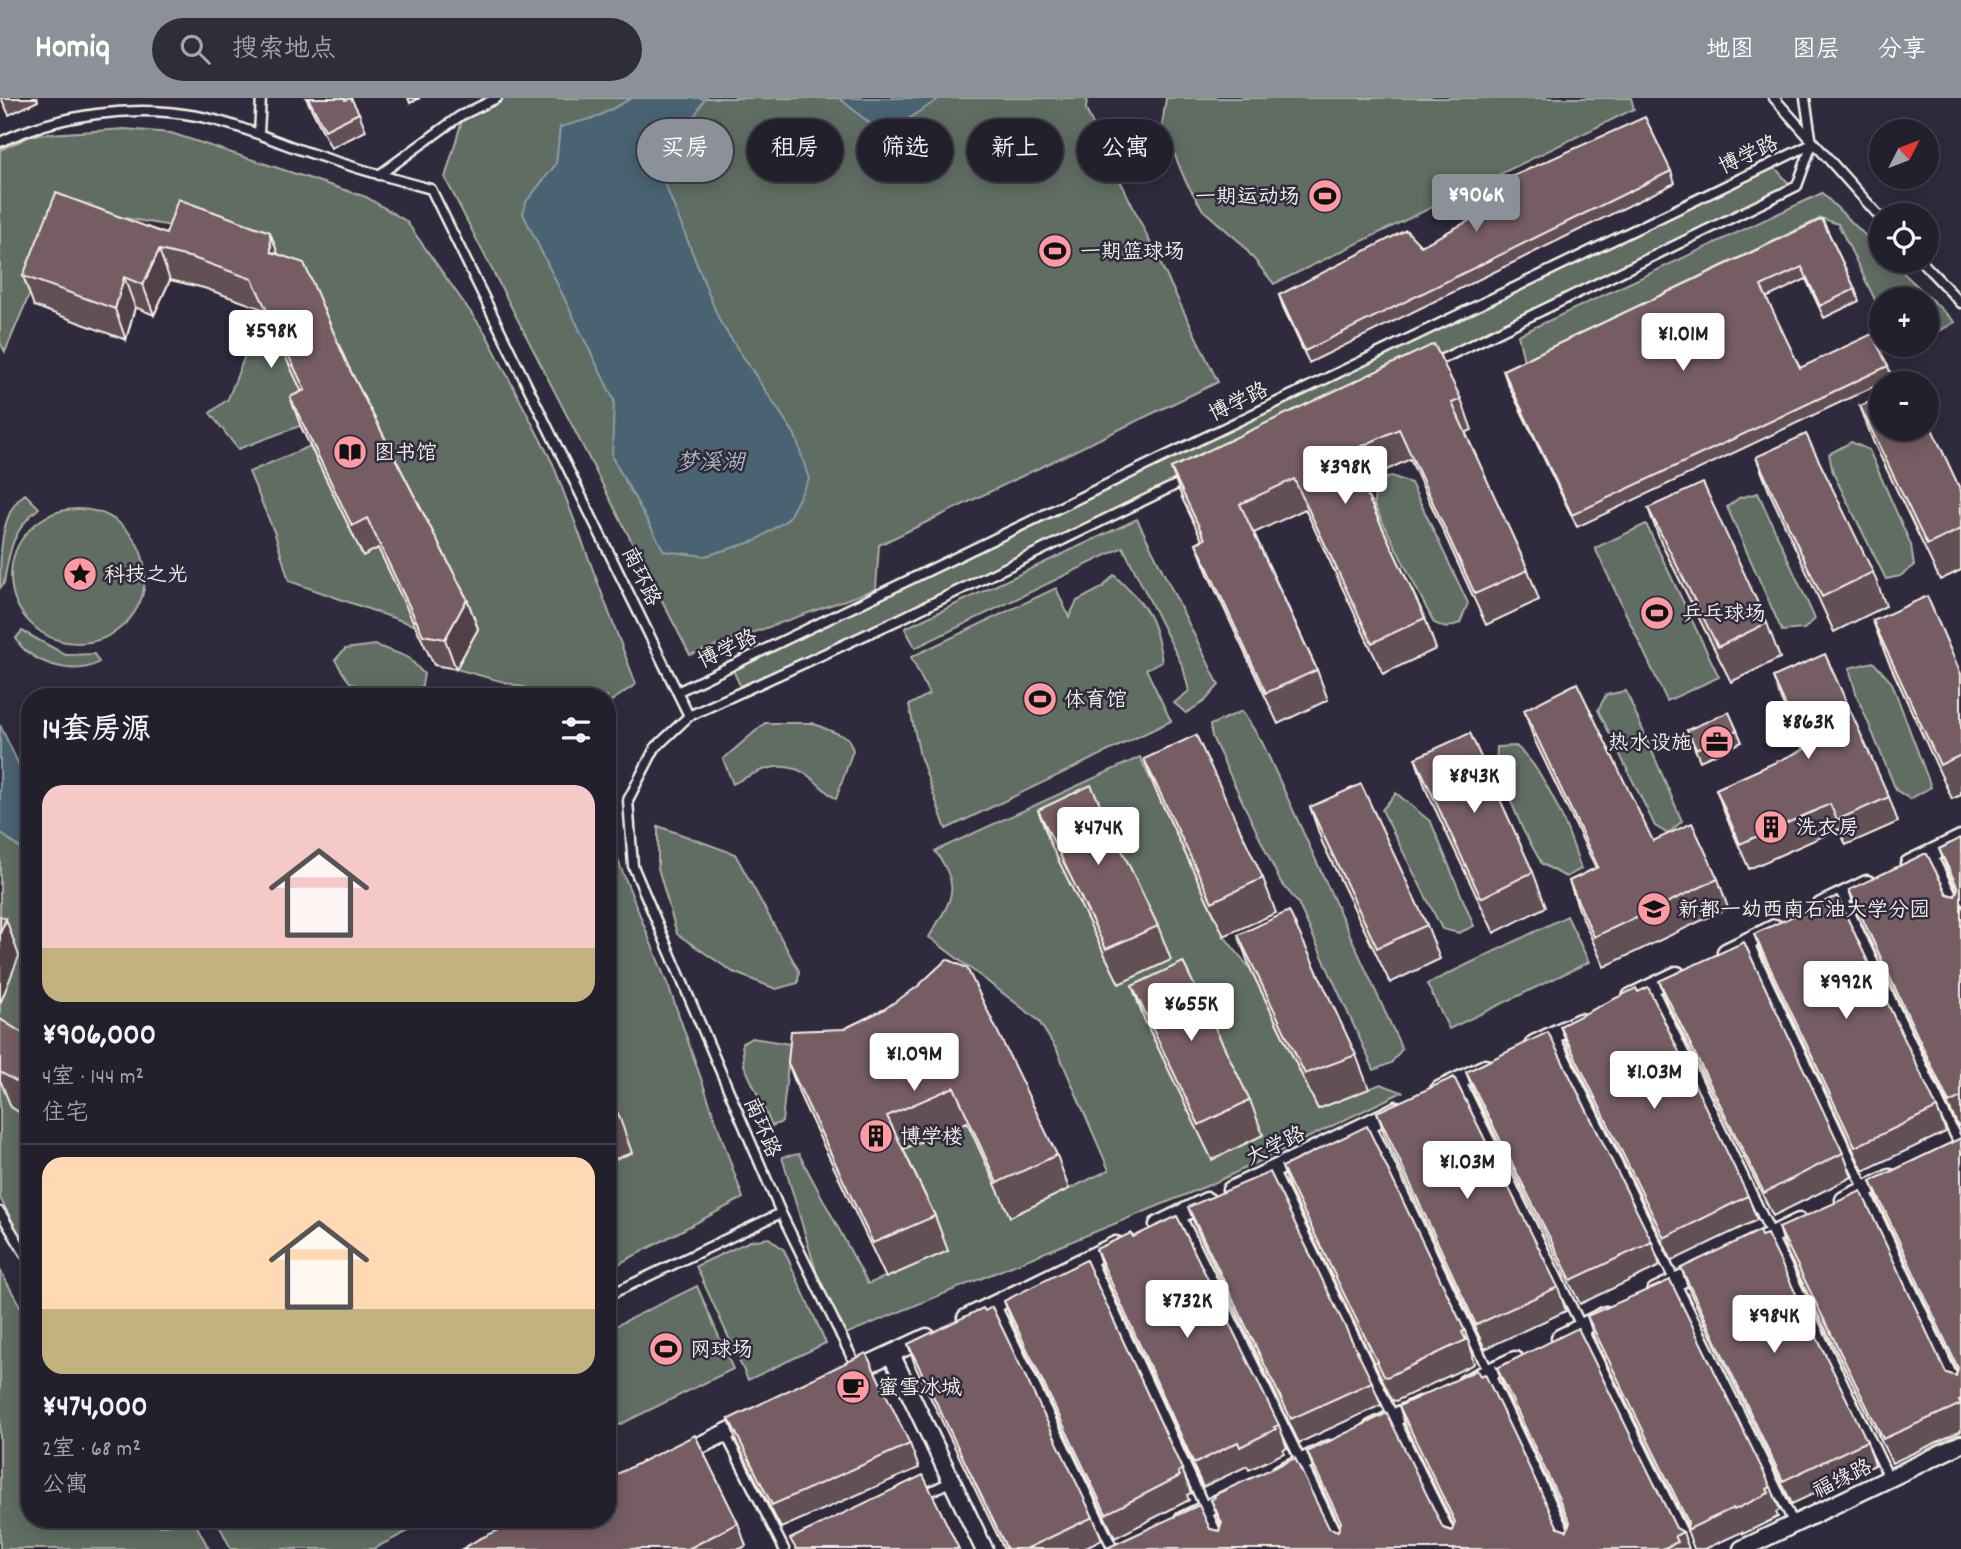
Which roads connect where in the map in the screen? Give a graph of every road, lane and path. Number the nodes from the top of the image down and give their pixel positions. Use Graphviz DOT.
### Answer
graph roads {
  1 [pos="261,98"];
  2 [pos="497,98"];
  3 [pos="1774,98"];
  4 [pos="1805,98"];
  5 [pos="259,133"];
  6 [pos="0,142"];
  7 [pos="1812,144"];
  8 [pos="379,175"];
  9 [pos="1869,205"];
  10 [pos="1932,273"];
  11 [pos="1961,303"];
  12 [pos="1421,369"];
  13 [pos="1200,473"];
  14 [pos="679,691"];
  15 [pos="689,716"];
  16 [pos="1961,839"];
  17 [pos="1931,853"];
  18 [pos="1842,896"];
  19 [pos="1961,914"];
  20 [pos="1748,941"];
  21 [pos="1712,958"];
  22 [pos="1688,970"];
  23 [pos="1652,987"];
  24 [pos="1615,1005"];
  25 [pos="1591,1017"];
  26 [pos="1554,1035"];
  27 [pos="1519,1052"];
  28 [pos="1495,1063"];
  29 [pos="1460,1080"];
  30 [pos="1370,1123"];
  31 [pos="1957,1147"];
  32 [pos="1273,1170"];
  33 [pos="1900,1173"];
  34 [pos="1865,1190"];
  35 [pos="0,1212"];
  36 [pos="781,1213"];
  37 [pos="1180,1214"];
  38 [pos="1772,1235"];
  39 [pos="21,1247"];
  40 [pos="1090,1258"];
  41 [pos="1675,1282"];
  42 [pos="616,1292"];
  43 [pos="1640,1299"];
  44 [pos="995,1303"];
  45 [pos="1617,1310"];
  46 [pos="1582,1327"];
  47 [pos="891,1354"];
  48 [pos="858,1369"];
  49 [pos="1489,1372"];
  50 [pos="834,1381"];
  51 [pos="1453,1389"];
  52 [pos="1961,1394"];
  53 [pos="1430,1401"];
  54 [pos="761,1416"];
  55 [pos="1394,1418"];
  56 [pos="725,1433"];
  57 [pos="1961,1444"];
  58 [pos="666,1462"];
  59 [pos="1302,1463"];
  60 [pos="1889,1478"];
  61 [pos="1266,1480"];
  62 [pos="952,1481"];
  63 [pos="1242,1492"];
  64 [pos="917,1498"];
  65 [pos="1206,1509"];
  66 [pos="1794,1524"];
  67 [pos="1171,1526"];
  68 [pos="784,1549"];
  69 [pos="984,1549"];
  70 [pos="1112,1549"];
  71 [pos="1224,1549"];
  72 [pos="1344,1549"];
  73 [pos="1458,1549"];
  74 [pos="1573,1549"];
  75 [pos="1691,1549"];
  76 [pos="1742,1549"];
  1 -- 5 [label="lane"];
  2 -- 8 [label="lane"];
  3 -- 7 [label="lane"];
  4 -- 7 [label="lane"];
  5 -- 6 [label="lane, 南环路"];
  5 -- 8 [label="lane, 南环路"];
  7 -- 9 [label="lane"];
  7 -- 12 [label="lane"];
  7 -- 14 [label="lane, 博学路"];
  8 -- 14 [label="lane, 南环路"];
  10 -- 11 [label="lane"];
  13 -- 15 [label="lane"];
  14 -- 15 [label="lane, 南环路"];
  15 -- 36 [label="lane, 南环路"];
  16 -- 17 [label="street"];
  17 -- 18 [label="street"];
  17 -- 19 [label="lane"];
  18 -- 20 [label="street"];
  18 -- 31 [label="lane"];
  20 -- 21 [label="street"];
  20 -- 34 [label="lane"];
  22 -- 23 [label="street"];
  23 -- 24 [label="street"];
  23 -- 38 [label="lane"];
  25 -- 26 [label="street"];
  26 -- 27 [label="street"];
  26 -- 41 [label="lane"];
  28 -- 29 [label="street, 大学路"];
  29 -- 30 [label="street, 大学路"];
  29 -- 46 [label="lane"];
  30 -- 32 [label="street, 大学路"];
  30 -- 49 [label="lane"];
  32 -- 37 [label="street, 大学路"];
  32 -- 55 [label="lane"];
  33 -- 34 [label="street"];
  34 -- 38 [label="street"];
  34 -- 52 [label="lane"];
  35 -- 39 [label="lane"];
  36 -- 42 [label="lane"];
  36 -- 48 [label="lane, 南环路"];
  37 -- 40 [label="street, 大学路"];
  37 -- 59 [label="lane"];
  38 -- 41 [label="street"];
  38 -- 60 [label="lane"];
  40 -- 44 [label="street, 大学路"];
  40 -- 65 [label="lane"];
  41 -- 43 [label="street"];
  41 -- 66 [label="lane"];
  44 -- 47 [label="street, 大学路"];
  44 -- 70 [label="lane"];
  45 -- 46 [label="street"];
  46 -- 49 [label="street"];
  46 -- 75 [label="lane"];
  47 -- 48 [label="street, 大学路"];
  47 -- 62 [label="street"];
  48 -- 50 [label="street, 大学路"];
  49 -- 51 [label="street"];
  49 -- 74 [label="lane"];
  53 -- 55 [label="street"];
  54 -- 56 [label="street"];
  55 -- 59 [label="street"];
  55 -- 73 [label="lane"];
  56 -- 58 [label="street"];
  56 -- 68 [label="lane"];
  57 -- 60 [label="street, 福缘路"];
  59 -- 61 [label="street"];
  59 -- 72 [label="lane"];
  60 -- 66 [label="street, 福缘路"];
  62 -- 64 [label="lane"];
  62 -- 69 [label="street"];
  63 -- 65 [label="street"];
  65 -- 67 [label="street"];
  65 -- 71 [label="lane"];
  66 -- 76 [label="street, 福缘路"];
}
